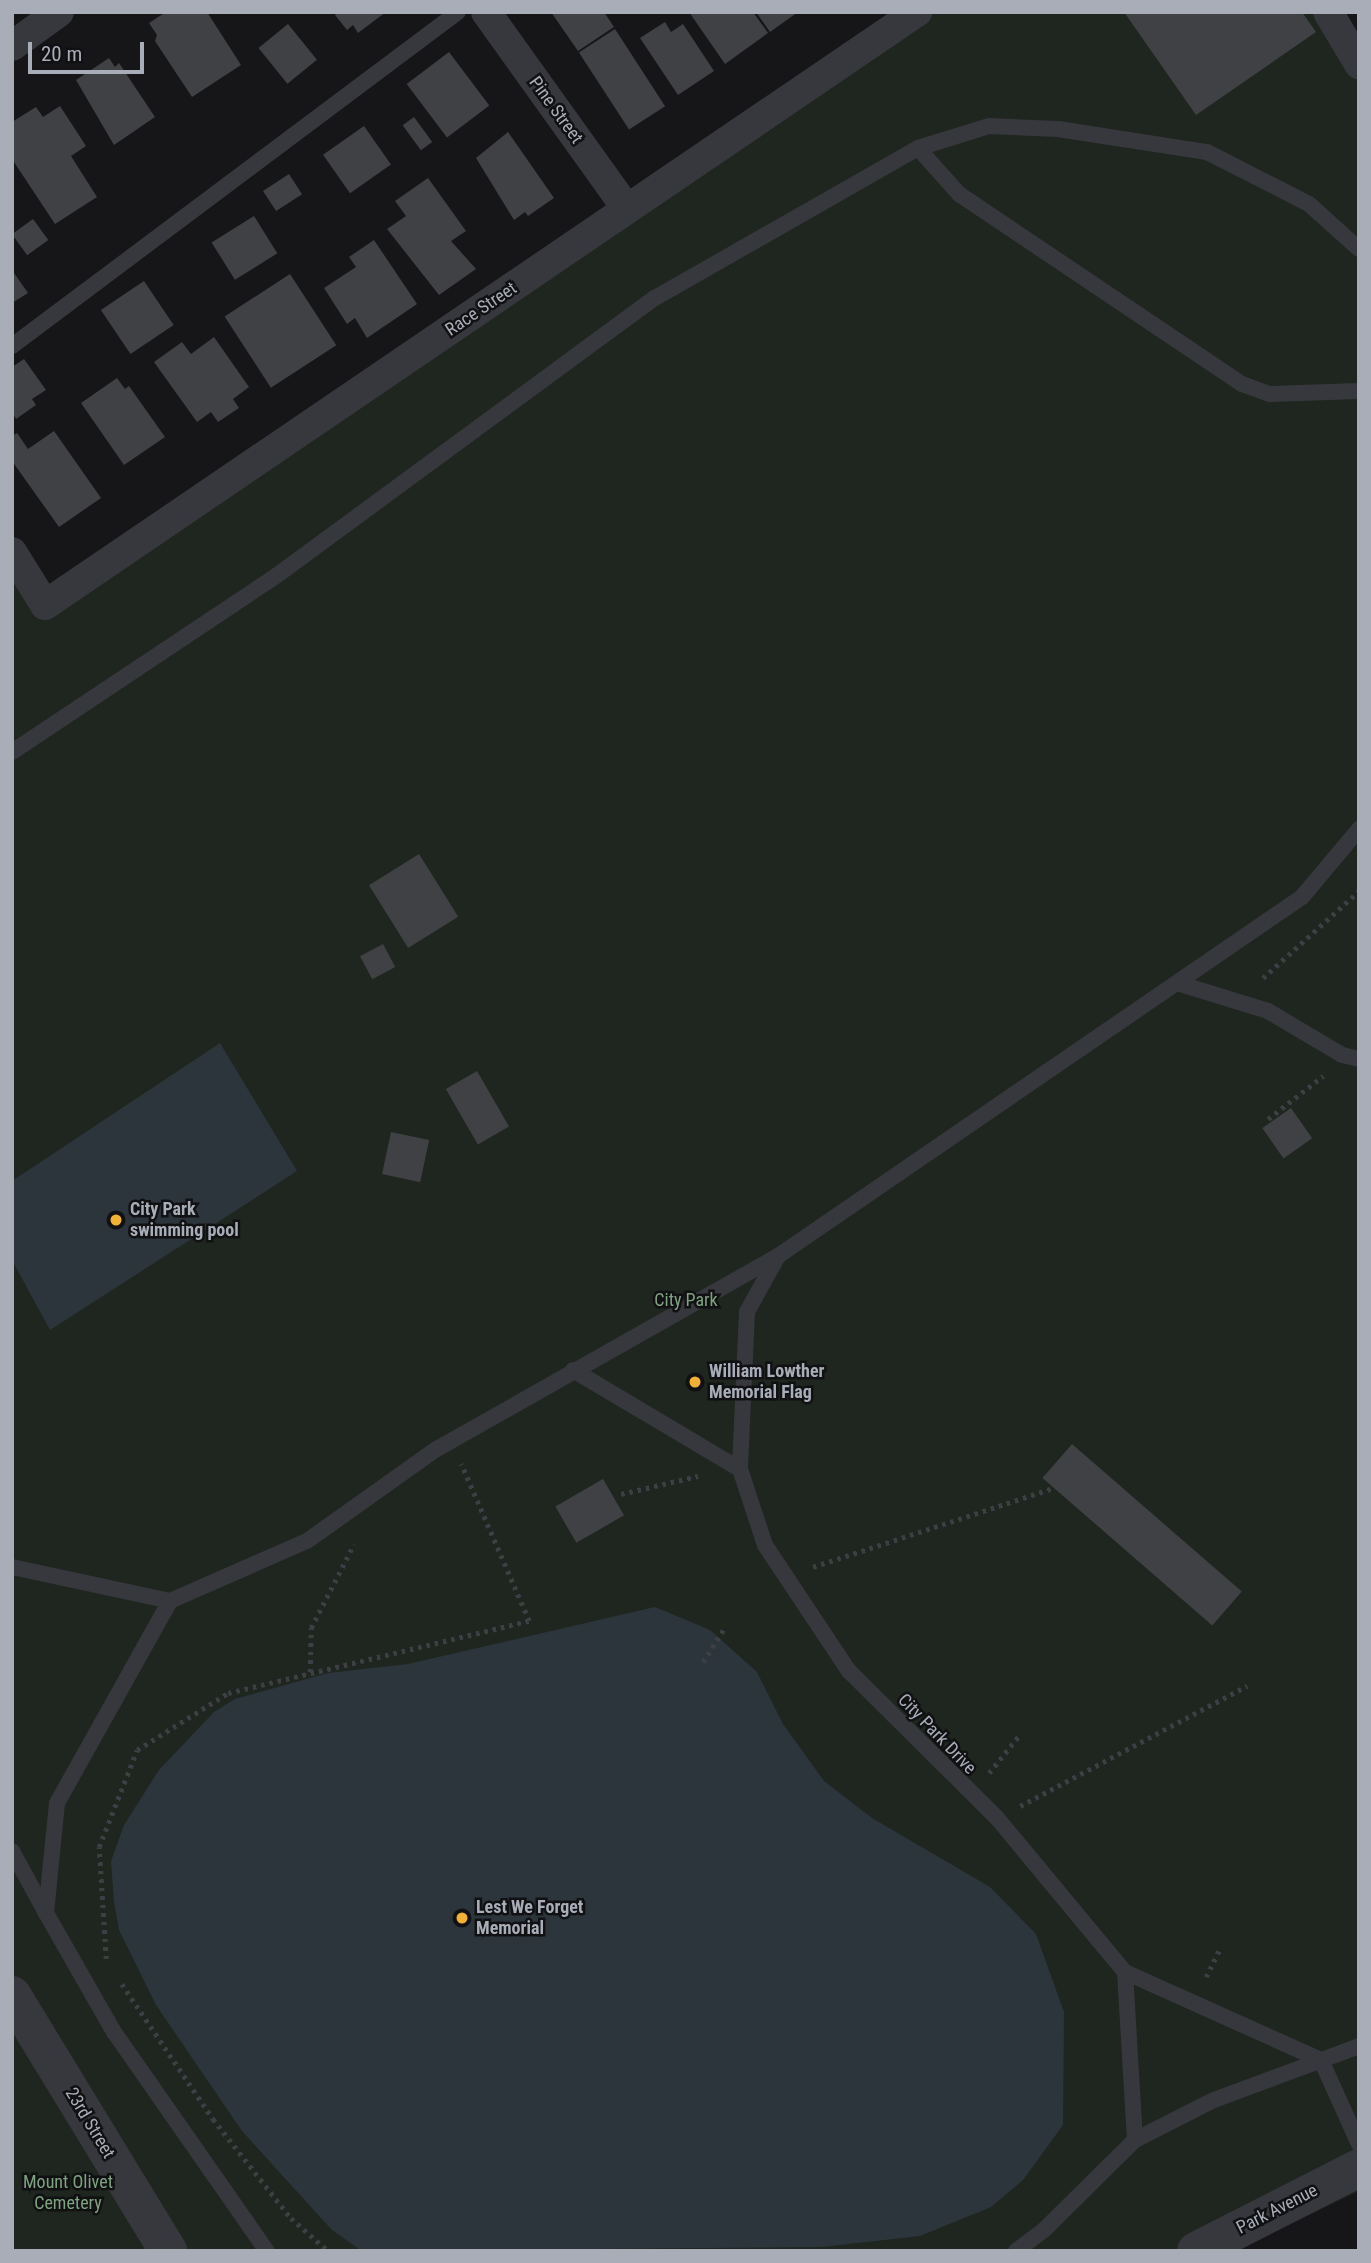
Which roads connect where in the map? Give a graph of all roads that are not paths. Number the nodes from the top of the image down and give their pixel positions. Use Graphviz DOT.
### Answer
graph roads {
  1 [pos="59,12"];
  2 [pos="458,12"];
  3 [pos="486,12"];
  4 [pos="917,12"];
  5 [pos="1328,12"];
  6 [pos="12,46"];
  7 [pos="1359,64"];
  8 [pos="918,148"];
  9 [pos="627,209"];
  10 [pos="1359,248"];
  11 [pos="12,346"];
  12 [pos="1359,391"];
  13 [pos="12,552"];
  14 [pos="12,752"];
  15 [pos="1359,829"];
  16 [pos="1177,983"];
  17 [pos="1359,1059"];
  18 [pos="778,1256"];
  19 [pos="573,1370"];
  20 [pos="740,1469"];
  21 [pos="12,1567"];
  22 [pos="170,1601"];
  23 [pos="12,1852"];
  24 [pos="46,1913"];
  25 [pos="1125,1972"];
  26 [pos="12,1995"];
  27 [pos="1359,2046"];
  28 [pos="1321,2060"];
  29 [pos="1135,2140"];
  30 [pos="1359,2144"];
  31 [pos="1359,2168"];
  32 [pos="168,2251"];
  33 [pos="267,2251"];
  34 [pos="1016,2251"];
  35 [pos="1196,2251"];
  1 -- 6 [label="street"];
  2 -- 11 [label="lane"];
  3 -- 9 [label="street, Pine Street"];
  4 -- 9 [label="street, Race Street"];
  5 -- 7 [label="street"];
  8 -- 10 [label="lane"];
  8 -- 12 [label="lane"];
  8 -- 14 [label="lane"];
  9 -- 13 [label="street, Race Street"];
  15 -- 16 [label="lane"];
  16 -- 17 [label="lane"];
  16 -- 18 [label="lane"];
  18 -- 19 [label="lane"];
  18 -- 20 [label="lane, City Park Drive"];
  19 -- 20 [label="lane"];
  19 -- 22 [label="lane"];
  20 -- 25 [label="lane, City Park Drive"];
  21 -- 22 [label="lane"];
  22 -- 24 [label="lane"];
  23 -- 24 [label="lane"];
  24 -- 33 [label="lane"];
  25 -- 28 [label="lane, City Park Drive"];
  25 -- 29 [label="lane"];
  26 -- 32 [label="street, 23rd Street"];
  27 -- 28 [label="lane"];
  28 -- 29 [label="lane"];
  28 -- 30 [label="lane"];
  29 -- 34 [label="lane"];
  31 -- 35 [label="street, Park Avenue"];
}
